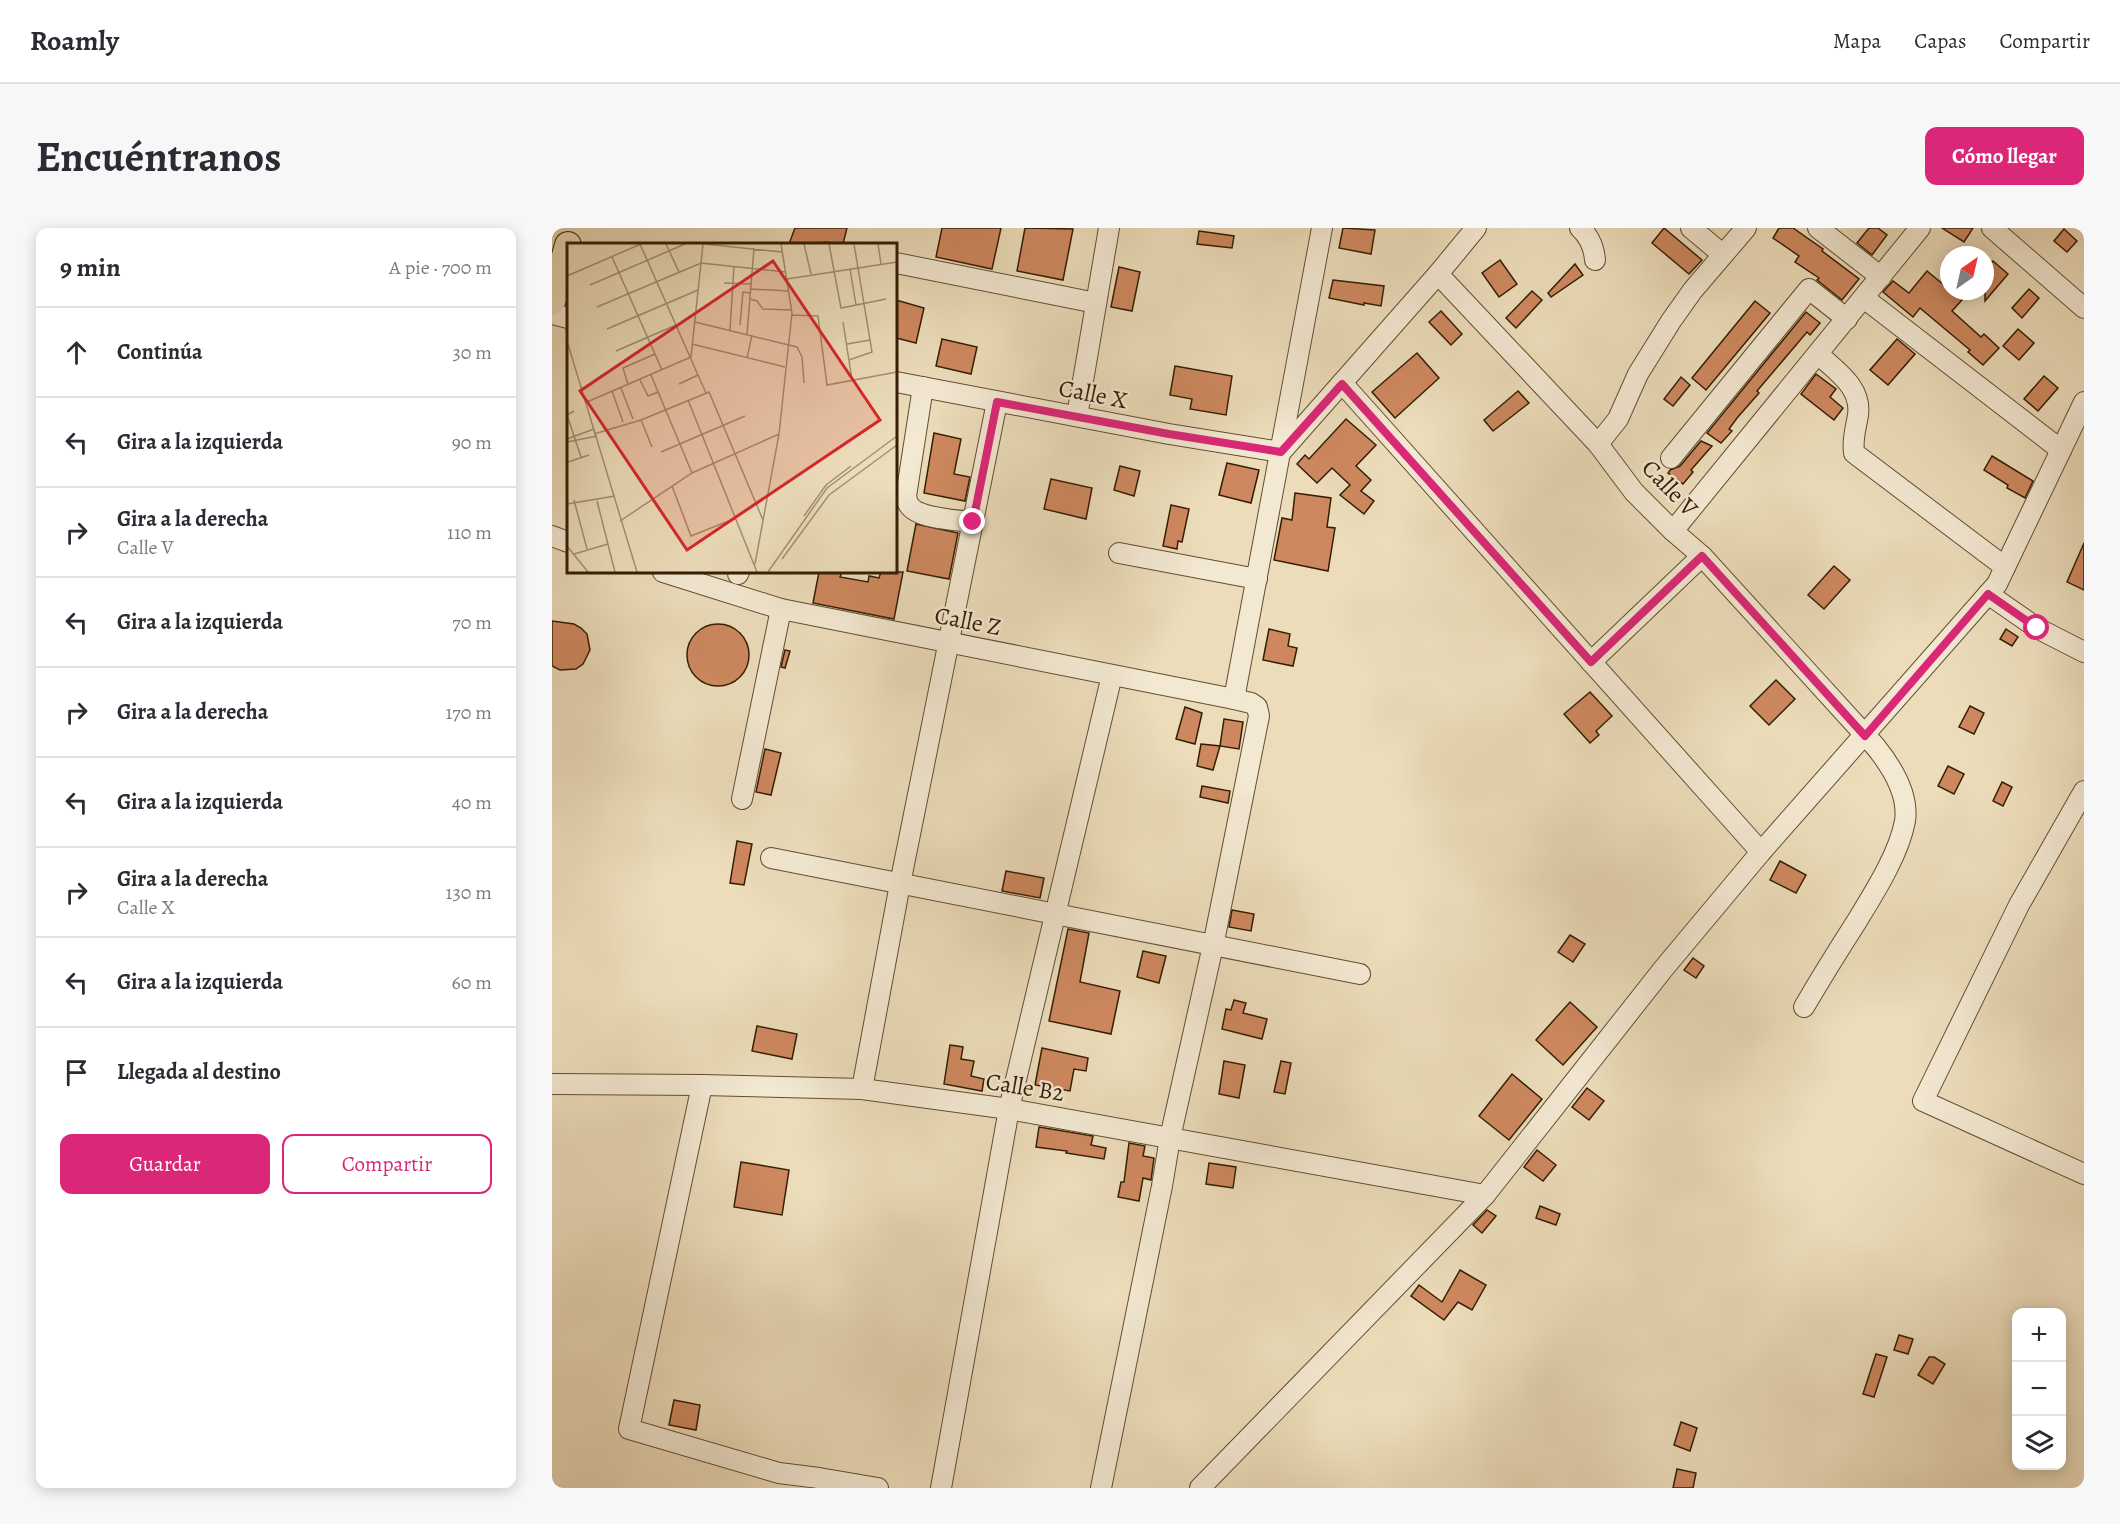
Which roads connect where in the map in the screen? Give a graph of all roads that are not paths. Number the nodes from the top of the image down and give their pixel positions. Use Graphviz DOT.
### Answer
graph roads {
  1 [pos="574,228"];
  2 [pos="1109,228"];
  3 [pos="1322,228"];
  4 [pos="1476,228"];
  5 [pos="1580,228"];
  6 [pos="1691,228"];
  7 [pos="1746,228"];
  8 [pos="1818,228"];
  9 [pos="1920,228"];
  10 [pos="1992,228"];
  11 [pos="569,243"];
  12 [pos="567,249"];
  13 [pos="1722,254"];
  14 [pos="1595,260"];
  15 [pos="897,263"];
  16 [pos="1438,274"];
  17 [pos="1881,277"];
  18 [pos="1864,298"];
  19 [pos="552,302"];
  20 [pos="1096,303"];
  21 [pos="2084,308"];
  22 [pos="552,314"];
  23 [pos="567,318"];
  24 [pos="1847,319"];
  25 [pos="1818,354"];
  26 [pos="897,381"];
  27 [pos="1342,384"];
  28 [pos="923,387"];
  29 [pos="997,402"];
  30 [pos="2084,402"];
  31 [pos="1077,416"];
  32 [pos="1598,444"];
  33 [pos="2061,450"];
  34 [pos="1281,452"];
  35 [pos="1671,458"];
  36 [pos="973,522"];
  37 [pos="1673,531"];
  38 [pos="552,537"];
  39 [pos="567,542"];
  40 [pos="1119,553"];
  41 [pos="1702,556"];
  42 [pos="2005,567"];
  43 [pos="666,573"];
  44 [pos="1257,579"];
  45 [pos="1988,594"];
  46 [pos="781,609"];
  47 [pos="949,644"];
  48 [pos="2084,652"];
  49 [pos="1591,662"];
  50 [pos="1112,675"];
  51 [pos="1234,699"];
  52 [pos="1865,736"];
  53 [pos="2084,792"];
  54 [pos="742,799"];
  55 [pos="1761,852"];
  56 [pos="771,858"];
  57 [pos="900,884"];
  58 [pos="1055,914"];
  59 [pos="1213,945"];
  60 [pos="1360,974"];
  61 [pos="1804,1007"];
  62 [pos="552,1084"];
  63 [pos="702,1085"];
  64 [pos="862,1089"];
  65 [pos="1009,1109"];
  66 [pos="1170,1138"];
  67 [pos="2082,1167"];
  68 [pos="1485,1195"];
  69 [pos="878,1488"];
  70 [pos="941,1488"];
  71 [pos="1101,1488"];
  72 [pos="1200,1488"];
  1 -- 11 [label="main road"];
  2 -- 20 [label="street"];
  3 -- 34 [label="street"];
  4 -- 16 [label="street"];
  5 -- 14 [label="street"];
  6 -- 13 [label="street"];
  7 -- 13 [label="street"];
  8 -- 17 [label="street"];
  9 -- 17 [label="street"];
  10 -- 21 [label="street"];
  12 -- 19 [label="main road"];
  13 -- 32 [label="street"];
  15 -- 20 [label="street"];
  16 -- 27 [label="street"];
  16 -- 32 [label="street, Calle V"];
  17 -- 18 [label="street"];
  18 -- 24 [label="street"];
  18 -- 33 [label="street"];
  20 -- 31 [label="street"];
  22 -- 23 [label="street"];
  24 -- 25 [label="street"];
  24 -- 35 [label="street"];
  25 -- 37 [label="street"];
  25 -- 42 [label="street"];
  26 -- 28 [label="street, Calle X"];
  27 -- 34 [label="street"];
  27 -- 49 [label="street"];
  28 -- 29 [label="street, Calle X"];
  28 -- 36 [label="street"];
  29 -- 31 [label="street, Calle X"];
  29 -- 36 [label="street"];
  30 -- 33 [label="street"];
  31 -- 34 [label="street, Calle X"];
  32 -- 37 [label="street, Calle V"];
  33 -- 42 [label="street"];
  34 -- 44 [label="street"];
  36 -- 47 [label="street"];
  37 -- 41 [label="street, Calle V"];
  38 -- 39 [label="street"];
  40 -- 44 [label="street"];
  41 -- 49 [label="street"];
  41 -- 52 [label="street, Calle V"];
  42 -- 45 [label="street"];
  43 -- 46 [label="street, Calle Z"];
  44 -- 51 [label="street"];
  45 -- 48 [label="street"];
  45 -- 52 [label="street"];
  46 -- 47 [label="street, Calle Z"];
  46 -- 54 [label="street"];
  47 -- 50 [label="street, Calle Z"];
  47 -- 57 [label="street"];
  49 -- 55 [label="street"];
  50 -- 51 [label="street, Calle Z"];
  50 -- 58 [label="street"];
  51 -- 59 [label="street, Calle Z"];
  52 -- 55 [label="street"];
  52 -- 61 [label="street, Calle V"];
  53 -- 67 [label="street"];
  55 -- 68 [label="street"];
  56 -- 57 [label="street"];
  57 -- 58 [label="street"];
  57 -- 64 [label="street"];
  58 -- 59 [label="street"];
  58 -- 65 [label="street"];
  59 -- 60 [label="street"];
  59 -- 66 [label="street"];
  62 -- 63 [label="street, Calle B2"];
  63 -- 64 [label="street, Calle B2"];
  63 -- 69 [label="street"];
  64 -- 65 [label="street, Calle B2"];
  65 -- 66 [label="street, Calle B2"];
  65 -- 70 [label="street"];
  66 -- 68 [label="street, Calle B2"];
  66 -- 71 [label="street"];
  68 -- 72 [label="street"];
}
